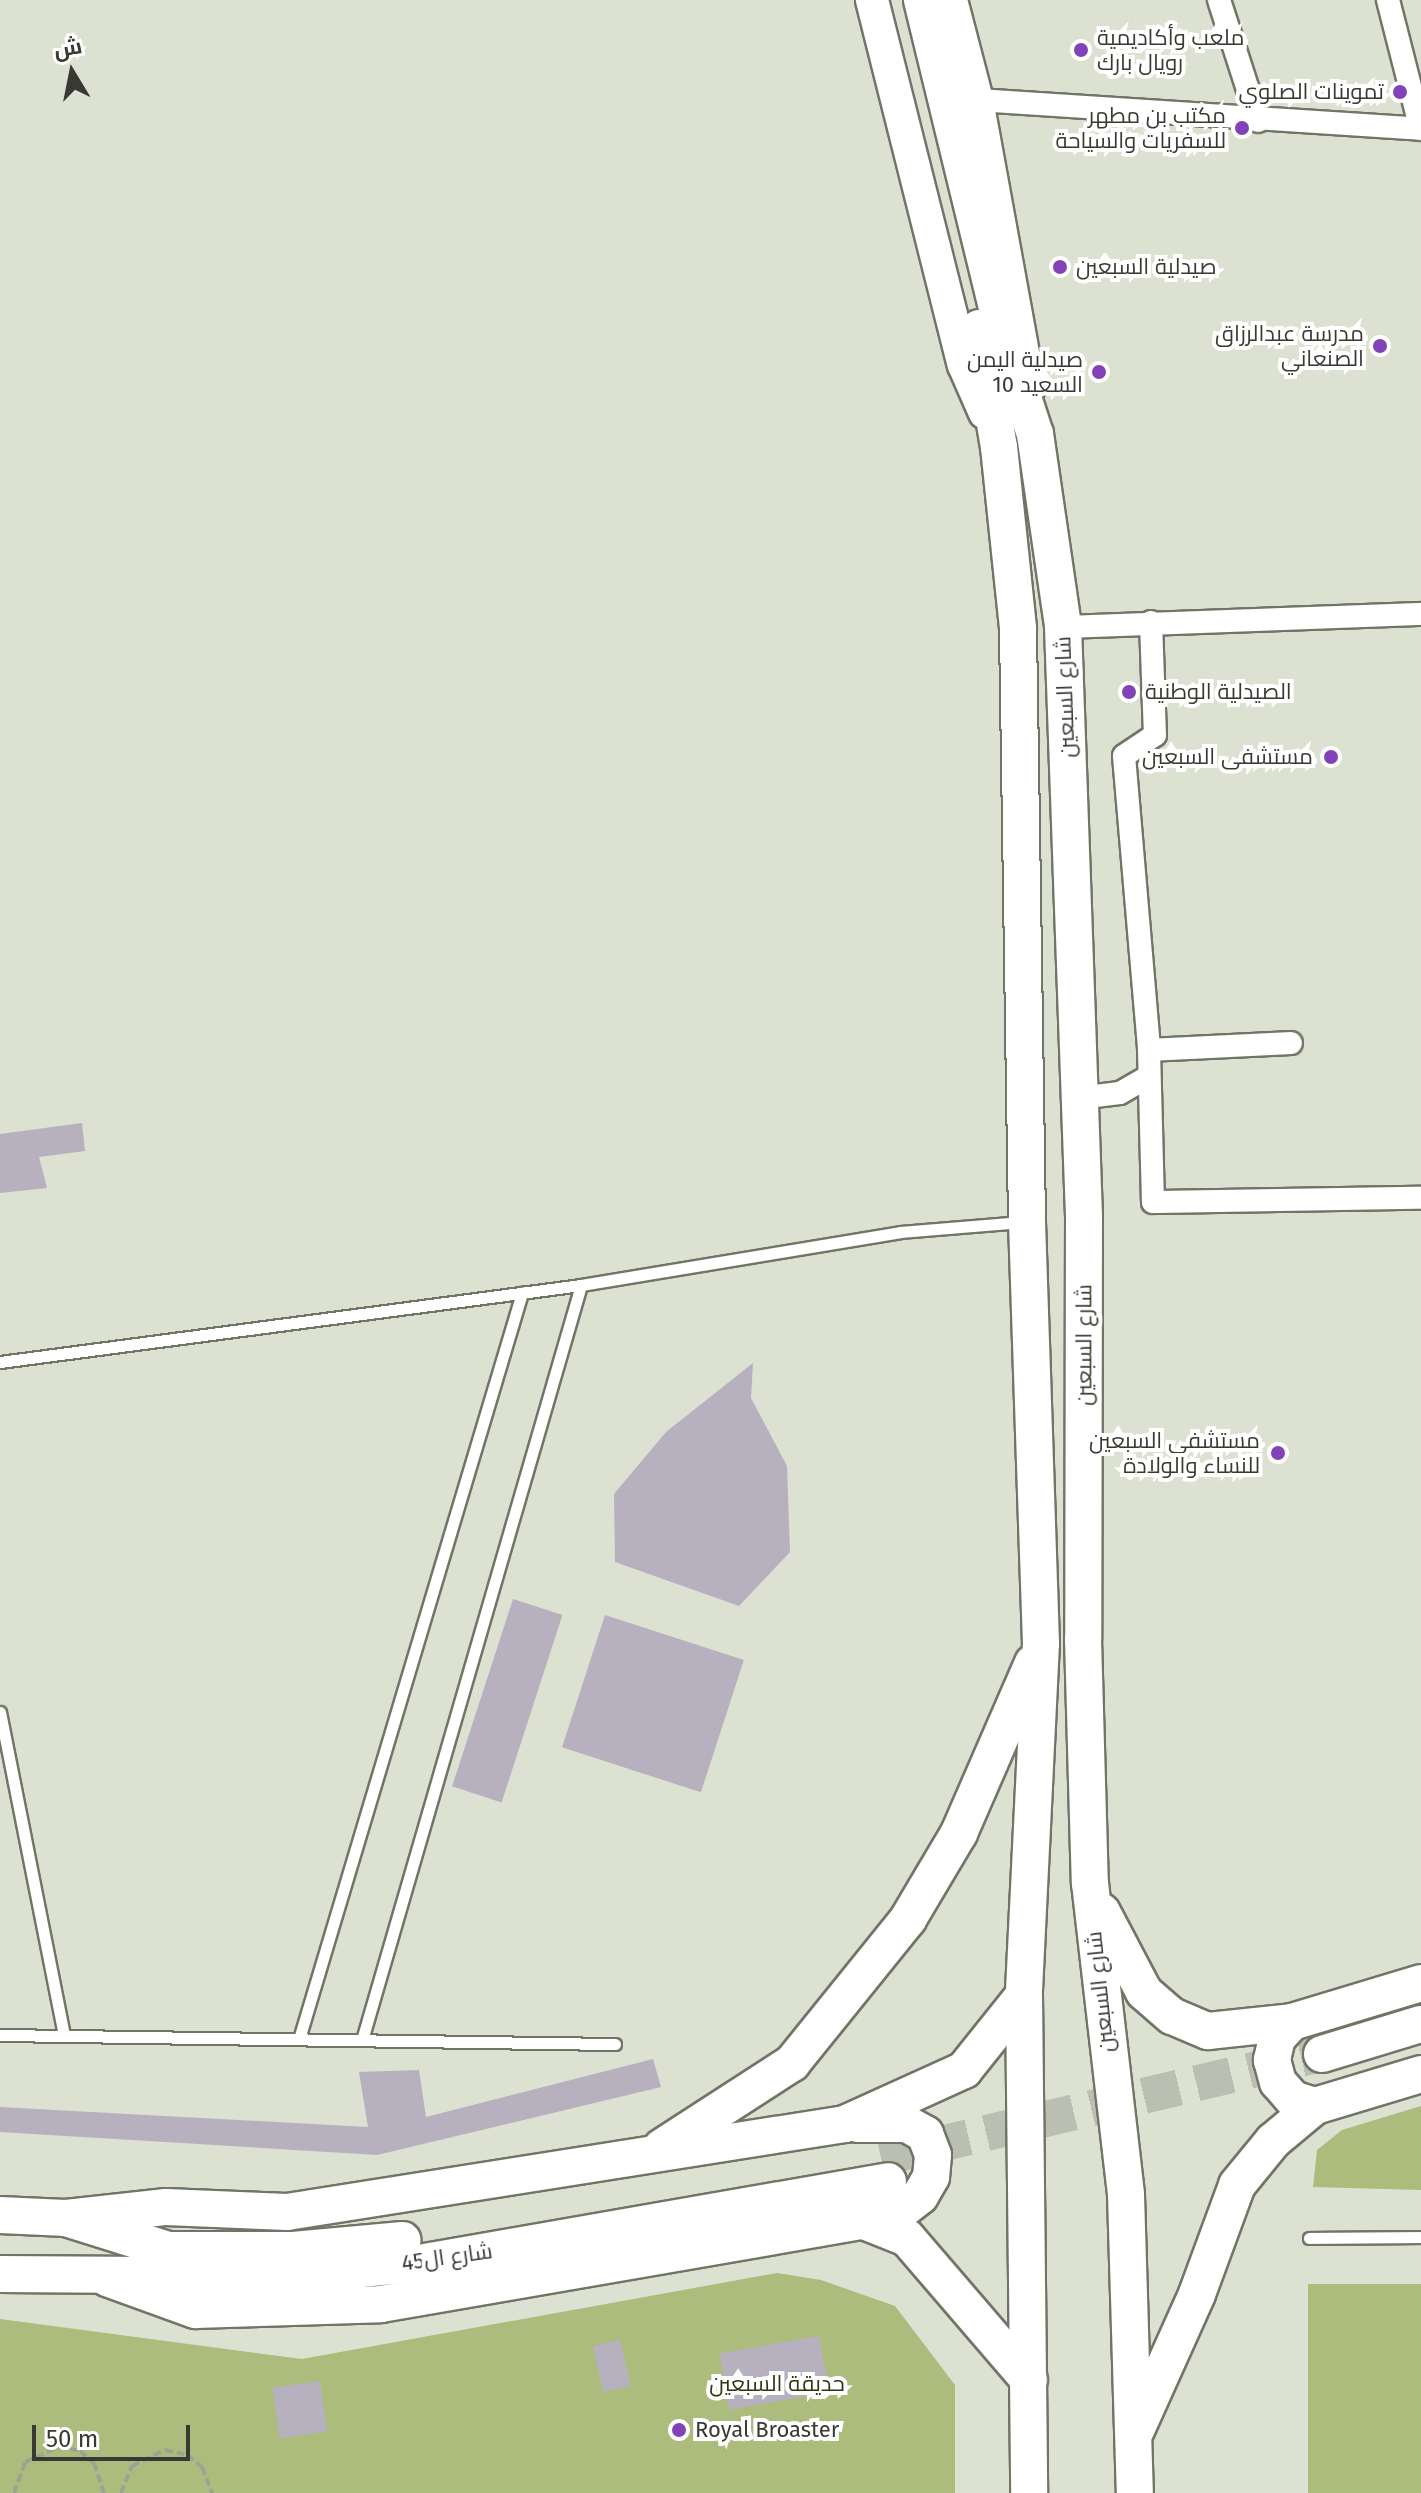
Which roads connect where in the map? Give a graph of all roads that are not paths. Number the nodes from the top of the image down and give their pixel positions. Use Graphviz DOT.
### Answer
graph roads {
  1 [pos="872,0"];
  2 [pos="898,0"];
  3 [pos="922,0"];
  4 [pos="951,0"];
  5 [pos="1219,0"];
  6 [pos="1388,0"];
  7 [pos="977,100"];
  8 [pos="1258,121"];
  9 [pos="1421,129"];
  10 [pos="996,352"];
  11 [pos="1035,434"];
  12 [pos="999,447"];
  13 [pos="1421,614"];
  14 [pos="1151,622"];
  15 [pos="1063,627"];
  16 [pos="1291,1043"];
  17 [pos="1149,1050"];
  18 [pos="1146,1078"];
  19 [pos="1079,1098"];
  20 [pos="1421,1198"];
  21 [pos="1027,1222"];
  22 [pos="581,1285"];
  23 [pos="522,1293"];
  24 [pos="0,1362"];
  25 [pos="1041,1643"];
  26 [pos="0,1712"];
  27 [pos="1090,1883"];
  28 [pos="1421,1983"];
  29 [pos="1024,1995"];
  30 [pos="1292,2022"];
  31 [pos="1421,2024"];
  32 [pos="0,2035"];
  33 [pos="64,2036"];
  34 [pos="299,2039"];
  35 [pos="362,2040"];
  36 [pos="615,2044"];
  37 [pos="1421,2047"];
  38 [pos="1421,2074"];
  39 [pos="1321,2079"];
  40 [pos="845,2124"];
  41 [pos="639,2160"];
  42 [pos="0,2215"];
  43 [pos="66,2218"];
  44 [pos="864,2221"];
  45 [pos="1421,2237"];
  46 [pos="1309,2238"];
  47 [pos="0,2274"];
  48 [pos="107,2278"];
  49 [pos="1029,2380"];
  50 [pos="1132,2438"];
  51 [pos="1029,2493"];
  52 [pos="1135,2493"];
  1 -- 12 [label="main road"];
  2 -- 10 [label="main road"];
  3 -- 10 [label="main road"];
  4 -- 7 [label="main road"];
  5 -- 8 [label="street"];
  6 -- 9 [label="street"];
  7 -- 8 [label="street"];
  7 -- 11 [label="main road"];
  8 -- 9 [label="street"];
  10 -- 11 [label="main road, شارع السبعين"];
  10 -- 12 [label="main road, شارع السبعين"];
  11 -- 15 [label="main road, شارع السبعين"];
  12 -- 21 [label="main road, شارع السبعين"];
  13 -- 14 [label="street"];
  14 -- 15 [label="street"];
  14 -- 17 [label="street"];
  15 -- 19 [label="main road, شارع السبعين"];
  16 -- 17 [label="street"];
  17 -- 18 [label="street"];
  18 -- 19 [label="street"];
  18 -- 20 [label="street"];
  19 -- 27 [label="main road, شارع السبعين"];
  21 -- 22 [label="lane"];
  21 -- 25 [label="main road, شارع السبعين"];
  22 -- 23 [label="lane"];
  22 -- 35 [label="lane"];
  23 -- 24 [label="lane"];
  23 -- 34 [label="lane"];
  25 -- 29 [label="main road, شارع السبعين"];
  25 -- 41 [label="main road"];
  26 -- 33 [label="lane"];
  27 -- 30 [label="main road"];
  27 -- 50 [label="main road, شارع السبعين"];
  28 -- 30 [label="main road"];
  29 -- 40 [label="main road"];
  29 -- 49 [label="main road, شارع السبعين"];
  30 -- 39 [label="main road"];
  31 -- 39 [label="main road"];
  32 -- 33 [label="lane"];
  33 -- 34 [label="lane"];
  34 -- 35 [label="lane"];
  35 -- 36 [label="lane"];
  37 -- 39 [label="main road"];
  38 -- 39 [label="main road"];
  39 -- 50 [label="main road"];
  40 -- 41 [label="main road"];
  40 -- 44 [label="main road"];
  41 -- 43 [label="main road"];
  42 -- 43 [label="main road, شارع ال45"];
  43 -- 48 [label="main road, شارع ال45"];
  44 -- 48 [label="main road"];
  44 -- 49 [label="main road"];
  45 -- 46 [label="lane"];
  47 -- 48 [label="main road, شارع ال45"];
  49 -- 51 [label="main road, شارع السبعين"];
  50 -- 52 [label="main road, شارع السبعين"];
}
